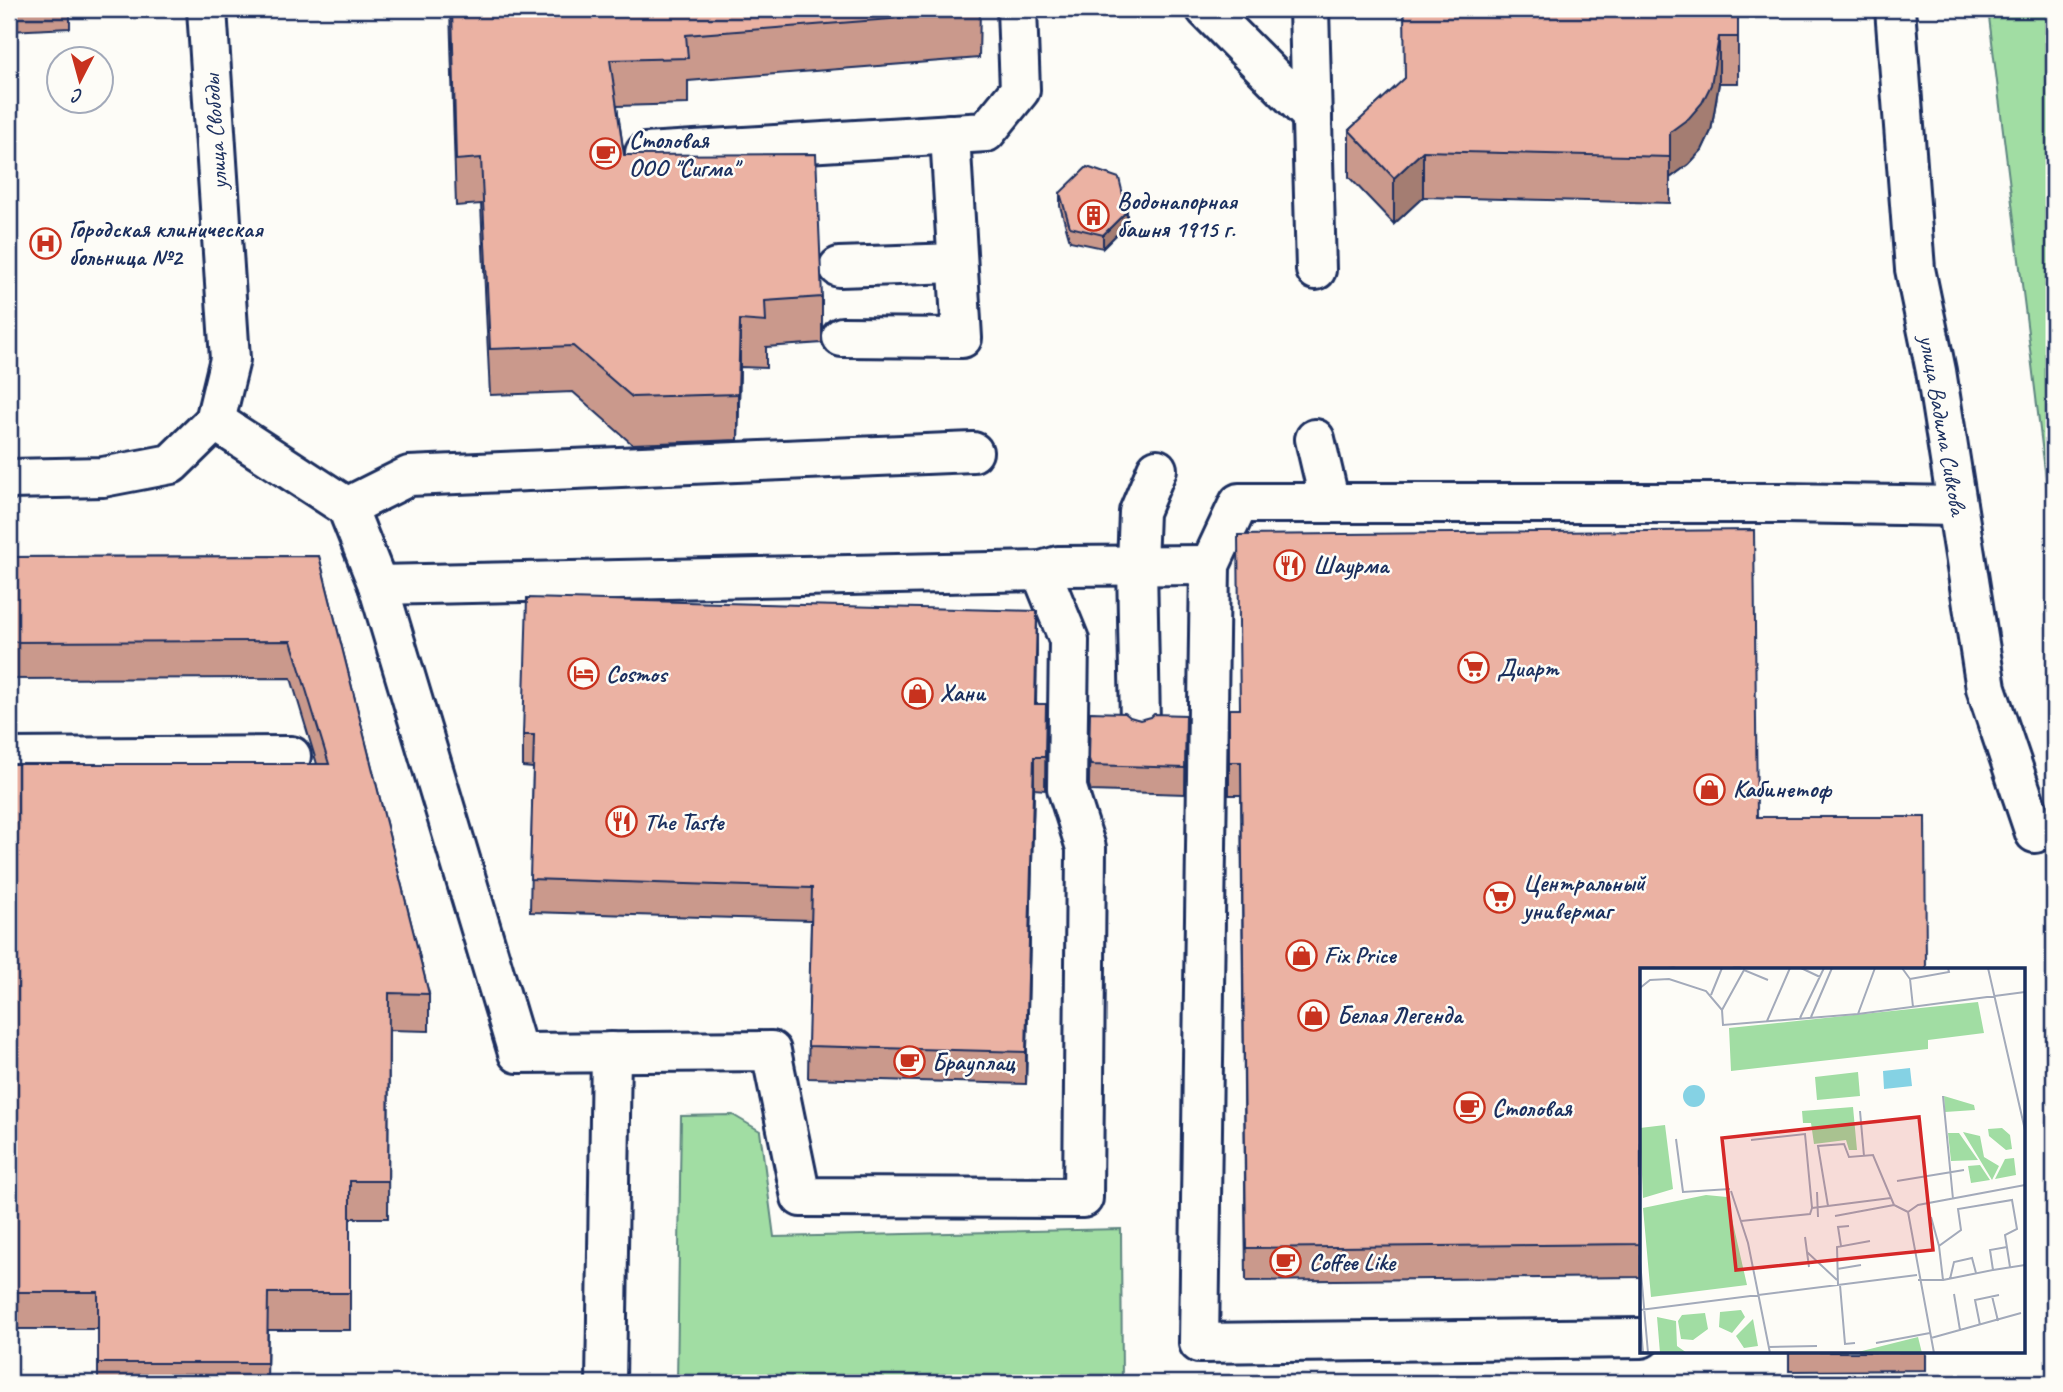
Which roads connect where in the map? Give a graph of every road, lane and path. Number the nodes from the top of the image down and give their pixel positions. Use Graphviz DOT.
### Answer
graph roads {
  1 [pos="207,9"];
  2 [pos="1017,9"];
  3 [pos="1206,9"];
  4 [pos="1309,9"];
  5 [pos="1895,9"];
  6 [pos="1312,116"];
  7 [pos="950,134"];
  8 [pos="645,153"];
  9 [pos="957,263"];
  10 [pos="839,267"];
  11 [pos="1316,270"];
  12 [pos="842,337"];
  13 [pos="215,421"];
  14 [pos="1315,439"];
  15 [pos="973,452"];
  16 [pos="1157,469"];
  17 [pos="9,479"];
  18 [pos="1330,503"];
  19 [pos="1957,506"];
  20 [pos="347,507"];
  21 [pos="1138,565"];
  22 [pos="1210,565"];
  23 [pos="1041,571"];
  24 [pos="378,585"];
  25 [pos="1140,724"];
  26 [pos="291,756"];
  27 [pos="9,758"];
  28 [pos="2042,844"];
  29 [pos="611,1052"];
  30 [pos="1640,1338"];
  31 [pos="607,1383"];
  1 -- 13 [label="street, улица Свободы"];
  2 -- 7 [label="street"];
  3 -- 6 [label="street"];
  4 -- 6 [label="street"];
  5 -- 19 [label="street, улица Вадима Сивкова"];
  6 -- 11 [label="street"];
  7 -- 8 [label="street"];
  7 -- 9 [label="street"];
  9 -- 10 [label="street"];
  9 -- 12 [label="street"];
  13 -- 17 [label="street"];
  13 -- 20 [label="street"];
  14 -- 18 [label="street"];
  15 -- 20 [label="street"];
  16 -- 21 [label="street"];
  18 -- 19 [label="street"];
  18 -- 22 [label="street"];
  19 -- 28 [label="street, улица Вадима Сивкова"];
  20 -- 24 [label="street"];
  21 -- 22 [label="street"];
  21 -- 23 [label="street"];
  21 -- 25 [label="street"];
  22 -- 30 [label="street"];
  23 -- 24 [label="street"];
  23 -- 29 [label="street"];
  24 -- 29 [label="street"];
  26 -- 27 [label="street"];
  29 -- 31 [label="street"];
}
